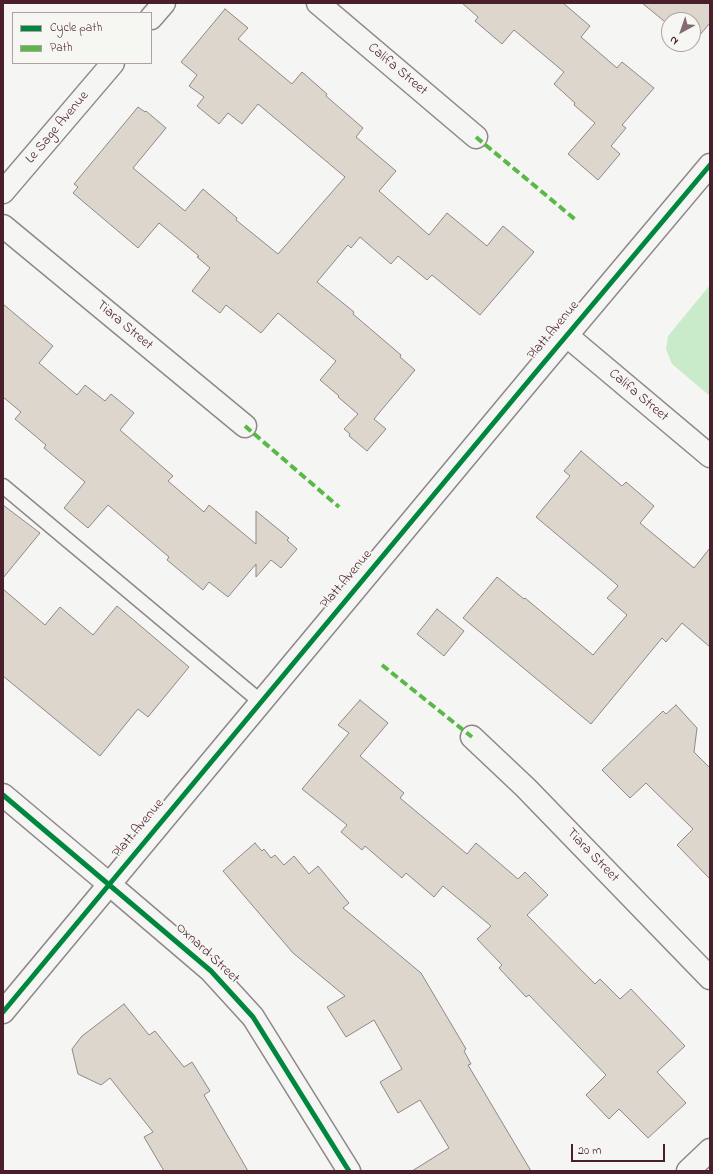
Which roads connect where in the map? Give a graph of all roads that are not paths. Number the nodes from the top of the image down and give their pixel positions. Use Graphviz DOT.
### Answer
graph roads {
  1 [pos="164,3"];
  2 [pos="318,3"];
  3 [pos="152,17"];
  4 [pos="112,64"];
  5 [pos="476,137"];
  6 [pos="710,165"];
  7 [pos="3,192"];
  8 [pos="3,226"];
  9 [pos="566,335"];
  10 [pos="244,426"];
  11 [pos="710,456"];
  12 [pos="3,486"];
  13 [pos="261,702"];
  14 [pos="472,737"];
  15 [pos="3,795"];
  16 [pos="109,884"];
  17 [pos="710,978"];
  18 [pos="3,1012"];
  19 [pos="710,1150"];
  20 [pos="349,1171"];
  21 [pos="688,1171"];
  1 -- 3 [label="street"];
  2 -- 5 [label="street, Califa Street"];
  4 -- 7 [label="street, Le Sage Avenue"];
  6 -- 9 [label="street, Platt Avenue"];
  8 -- 10 [label="street, Tiara Street"];
  9 -- 11 [label="street, Califa Street"];
  9 -- 13 [label="street, Platt Avenue"];
  12 -- 13 [label="lane"];
  13 -- 16 [label="street, Platt Avenue"];
  14 -- 17 [label="street, Tiara Street"];
  15 -- 16 [label="street, Oxnard Street"];
  16 -- 18 [label="street, Platt Avenue"];
  16 -- 20 [label="street, Oxnard Street"];
  19 -- 21 [label="street"];
}
